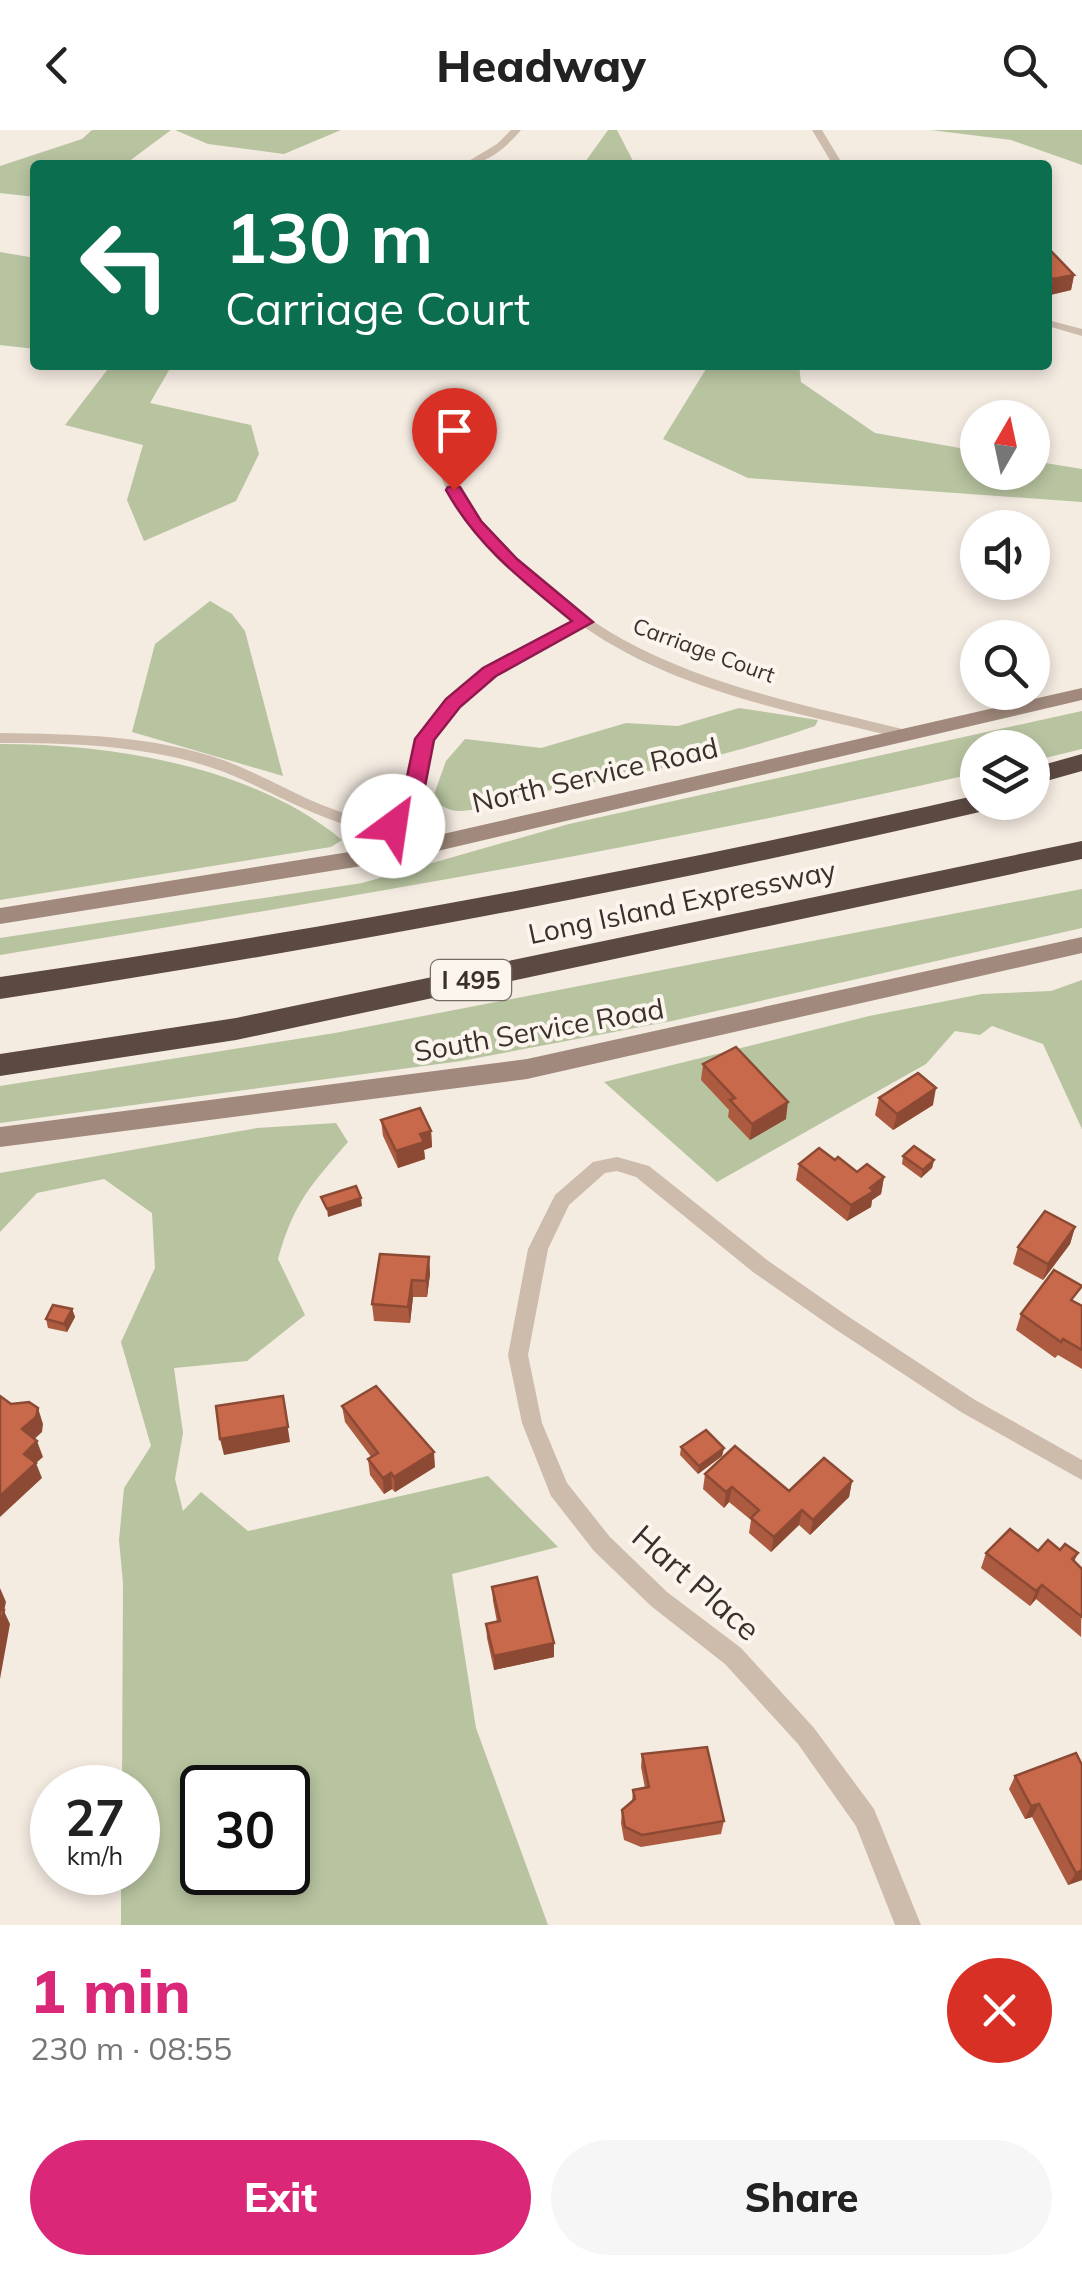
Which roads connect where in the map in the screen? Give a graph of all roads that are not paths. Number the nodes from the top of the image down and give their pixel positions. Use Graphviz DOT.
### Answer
graph roads {
  1 [pos="516,130"];
  2 [pos="817,130"];
  3 [pos="476,160"];
  4 [pos="835,160"];
  5 [pos="1052,324"];
  6 [pos="1082,332"];
  7 [pos="440,400"];
  8 [pos="584,622"];
  9 [pos="1082,694"];
  10 [pos="909,734"];
  11 [pos="0,738"];
  12 [pos="1082,762"];
  13 [pos="1050,772"];
  14 [pos="1082,779"];
  15 [pos="1050,787"];
  16 [pos="960,798"];
  17 [pos="960,808"];
  18 [pos="795,848"];
  19 [pos="1082,850"];
  20 [pos="1082,871"];
  21 [pos="940,882"];
  22 [pos="0,916"];
  23 [pos="1082,945"];
  24 [pos="0,988"];
  25 [pos="0,1065"];
  26 [pos="0,1137"];
  27 [pos="1082,1471"];
  28 [pos="908,1925"];
  1 -- 3 [label="street"];
  2 -- 4 [label="street"];
  5 -- 6 [label="street"];
  7 -- 8 [label="street, Carriage Court"];
  8 -- 10 [label="street, Carriage Court"];
  8 -- 11 [label="street"];
  9 -- 10 [label="main road, North Service Road"];
  10 -- 22 [label="main road, North Service Road"];
  12 -- 13 [label="highway"];
  14 -- 15 [label="highway"];
  16 -- 18 [label="highway"];
  17 -- 18 [label="highway, Long Island Expressway / I 495"];
  18 -- 24 [label="highway, Long Island Expressway / I 495"];
  19 -- 21 [label="highway, Long Island Expressway / I 495"];
  20 -- 21 [label="highway"];
  21 -- 25 [label="highway, Long Island Expressway / I 495"];
  23 -- 26 [label="main road, South Service Road"];
  27 -- 28 [label="street, Hart Place"];
}
